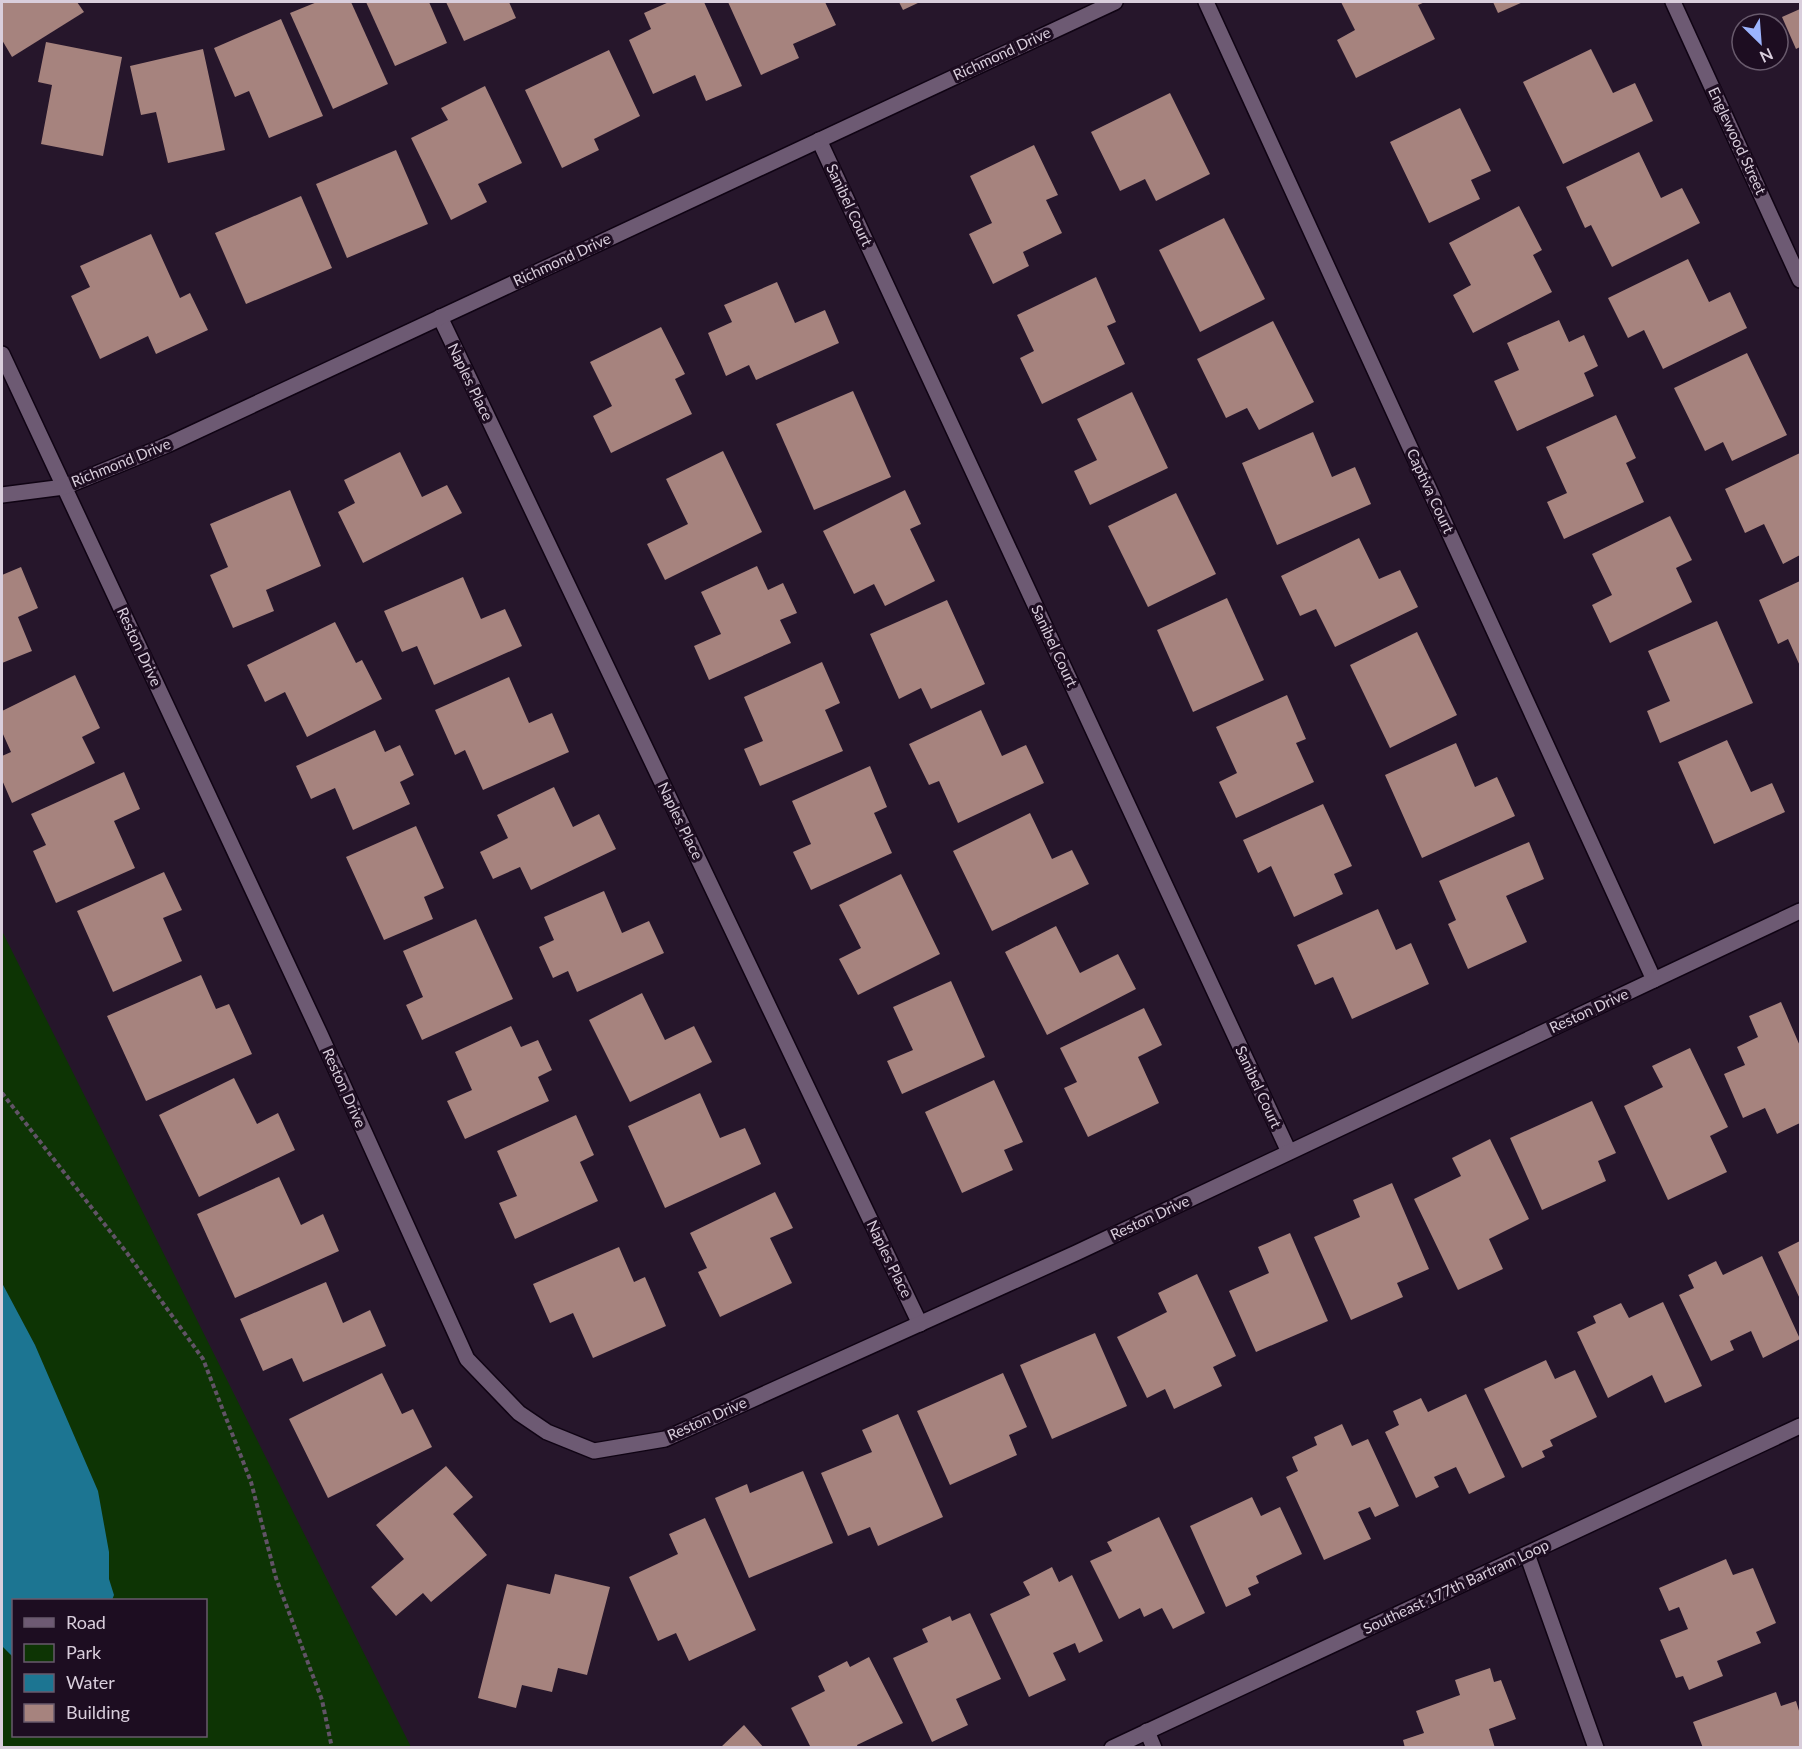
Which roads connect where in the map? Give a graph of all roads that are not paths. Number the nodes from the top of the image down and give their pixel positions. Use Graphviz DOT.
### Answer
graph roads {
  1 [pos="1115,2"];
  2 [pos="1206,2"];
  3 [pos="1673,2"];
  4 [pos="819,140"];
  5 [pos="1800,280"];
  6 [pos="440,317"];
  7 [pos="2,354"];
  8 [pos="64,487"];
  9 [pos="2,495"];
  10 [pos="1800,910"];
  11 [pos="1654,980"];
  12 [pos="1289,1152"];
  13 [pos="920,1324"];
  14 [pos="1800,1426"];
  15 [pos="1527,1554"];
  16 [pos="1147,1731"];
  17 [pos="1112,1748"];
  18 [pos="1154,1748"];
  19 [pos="1596,1748"];
  1 -- 4 [label="street, Richmond Drive"];
  2 -- 11 [label="street, Captiva Court"];
  3 -- 5 [label="street, Englewood Street"];
  4 -- 6 [label="street, Richmond Drive"];
  4 -- 12 [label="street, Sanibel Court"];
  6 -- 8 [label="street, Richmond Drive"];
  6 -- 13 [label="street, Naples Place"];
  7 -- 8 [label="street, Reston Drive"];
  8 -- 9 [label="street, Richmond Drive"];
  8 -- 13 [label="street, Reston Drive"];
  10 -- 11 [label="street, Reston Drive"];
  11 -- 12 [label="street, Reston Drive"];
  12 -- 13 [label="street, Reston Drive"];
  14 -- 15 [label="street, Southeast 177th Bartram Loop"];
  15 -- 16 [label="street, Southeast 177th Bartram Loop"];
  15 -- 19 [label="street"];
  16 -- 17 [label="street, Southeast 177th Bartram Loop"];
  16 -- 18 [label="street"];
}
